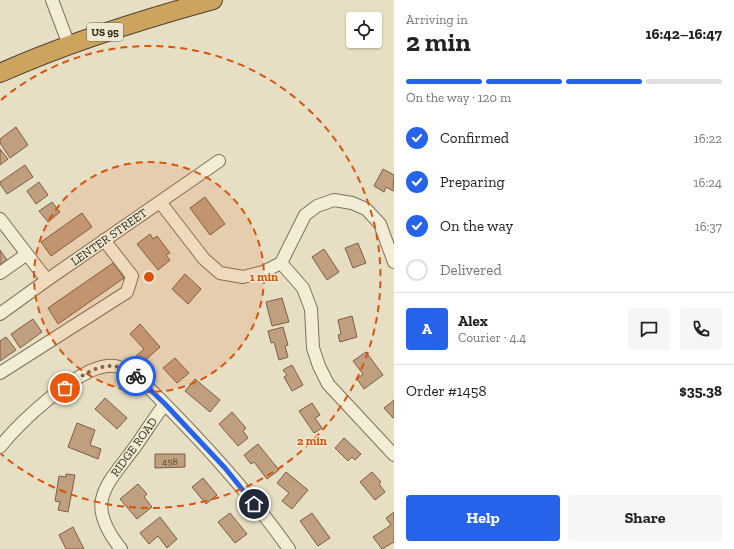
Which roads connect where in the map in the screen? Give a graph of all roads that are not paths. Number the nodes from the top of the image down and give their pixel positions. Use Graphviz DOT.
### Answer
graph roads {
  1 [pos="52,0"];
  2 [pos="212,0"];
  3 [pos="69,44"];
  4 [pos="0,73"];
  5 [pos="219,161"];
  6 [pos="160,202"];
  7 [pos="0,219"];
  8 [pos="104,240"];
  9 [pos="27,254"];
  10 [pos="394,262"];
  11 [pos="281,263"];
  12 [pos="0,273"];
  13 [pos="47,280"];
  14 [pos="0,314"];
  15 [pos="0,373"];
  16 [pos="165,404"];
  17 [pos="0,447"];
  18 [pos="394,455"];
  19 [pos="121,549"];
  20 [pos="289,549"];
  1 -- 3 [label="street"];
  2 -- 3 [label="highway, US 95"];
  3 -- 4 [label="highway, US 95"];
  5 -- 6 [label="street, LENTER STREET"];
  6 -- 8 [label="street, LENTER STREET"];
  6 -- 11 [label="street"];
  7 -- 9 [label="street"];
  8 -- 13 [label="street, LENTER STREET"];
  8 -- 15 [label="street"];
  9 -- 12 [label="street"];
  9 -- 13 [label="street"];
  10 -- 11 [label="street"];
  11 -- 18 [label="street"];
  13 -- 14 [label="street, LENTER STREET"];
  16 -- 17 [label="street, RIDGE ROAD"];
  16 -- 19 [label="street, RIDGE ROAD"];
  16 -- 20 [label="street"];
}
